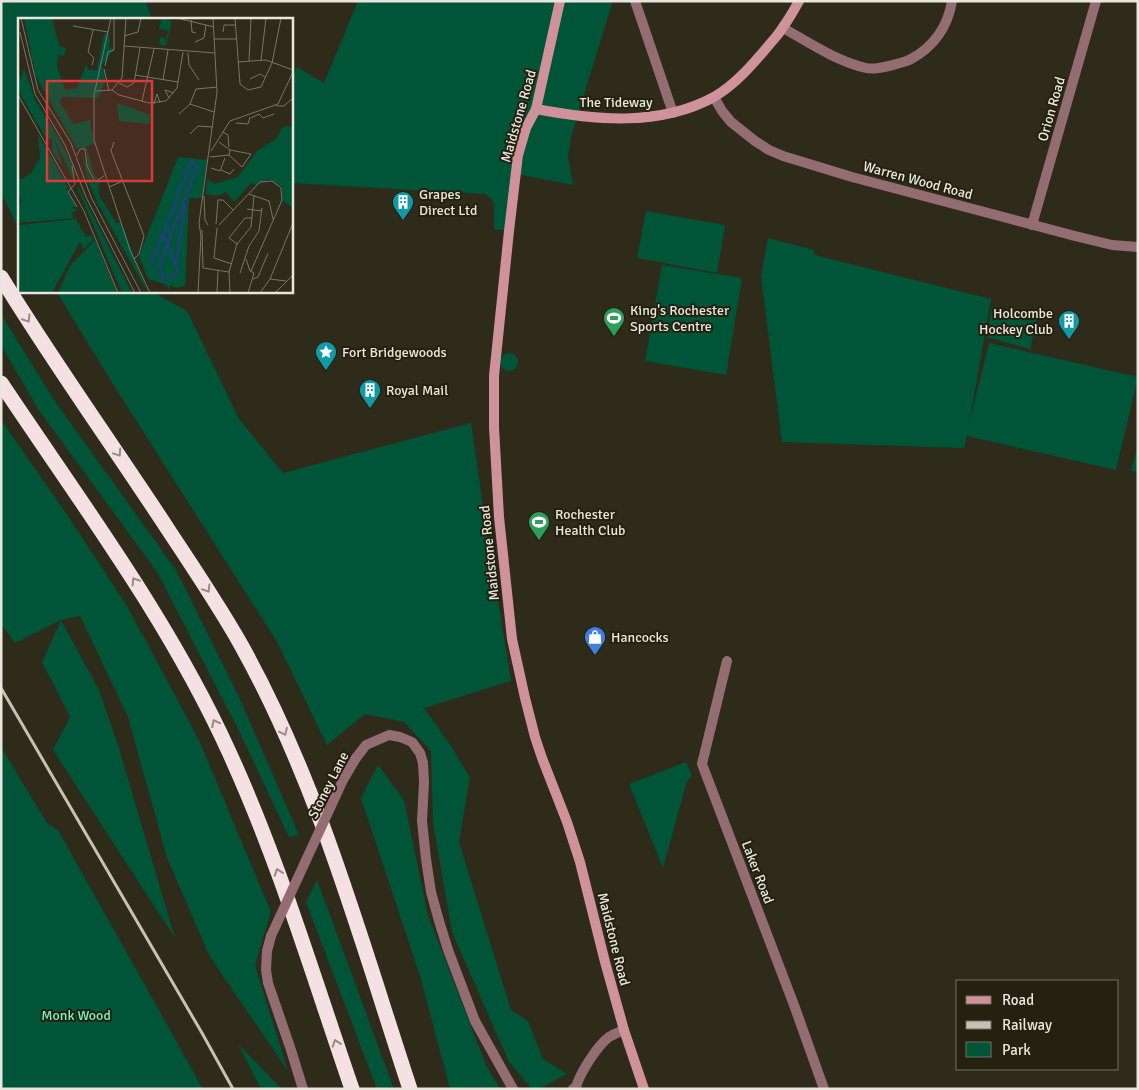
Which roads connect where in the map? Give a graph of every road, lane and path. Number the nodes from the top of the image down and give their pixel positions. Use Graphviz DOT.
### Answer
graph roads {
  1 [pos="560,1"];
  2 [pos="635,1"];
  3 [pos="799,1"];
  4 [pos="952,1"];
  5 [pos="1096,1"];
  6 [pos="783,28"];
  7 [pos="714,97"];
  8 [pos="536,109"];
  9 [pos="673,113"];
  10 [pos="1032,225"];
  11 [pos="1138,247"];
  12 [pos="1,277"];
  13 [pos="1,383"];
  14 [pos="727,661"];
  15 [pos="624,1030"];
  16 [pos="303,1089"];
  17 [pos="352,1089"];
  18 [pos="410,1089"];
  19 [pos="513,1089"];
  20 [pos="573,1089"];
  21 [pos="644,1089"];
  22 [pos="824,1089"];
  1 -- 8 [label="main road, Maidstone Road"];
  2 -- 9 [label="street"];
  3 -- 6 [label="main road, The Tideway"];
  4 -- 6 [label="street"];
  5 -- 10 [label="street, Orion Road"];
  6 -- 7 [label="main road, The Tideway"];
  7 -- 9 [label="main road, The Tideway"];
  7 -- 10 [label="street, Warren Wood Road"];
  8 -- 9 [label="main road, The Tideway"];
  8 -- 15 [label="main road, Maidstone Road"];
  10 -- 11 [label="street, Warren Wood Road"];
  12 -- 18 [label="highway, one-way"];
  17 -- 13 [label="highway, one-way"];
  14 -- 22 [label="street, Laker Road"];
  15 -- 20 [label="street"];
  15 -- 21 [label="main road, Maidstone Road"];
  16 -- 19 [label="street, Stoney Lane, bridge"];
}
